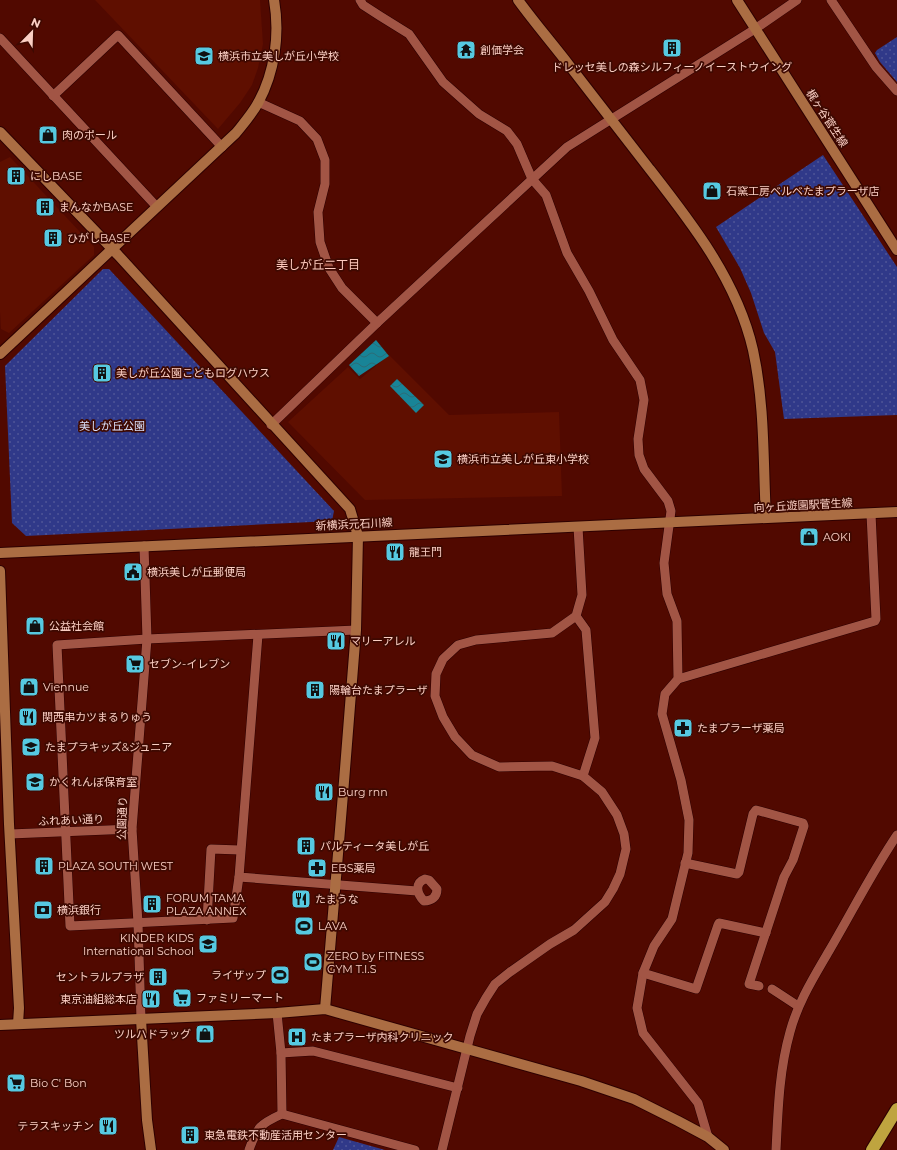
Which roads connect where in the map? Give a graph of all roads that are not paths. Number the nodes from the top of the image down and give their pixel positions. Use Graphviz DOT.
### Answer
graph roads {
  1 [pos="274,0"];
  2 [pos="360,0"];
  3 [pos="518,0"];
  4 [pos="737,0"];
  5 [pos="796,0"];
  6 [pos="831,0"];
  7 [pos="755,28"];
  8 [pos="0,38"];
  9 [pos="897,91"];
  10 [pos="53,96"];
  11 [pos="258,102"];
  12 [pos="611,120"];
  13 [pos="0,132"];
  14 [pos="222,147"];
  15 [pos="532,178"];
  16 [pos="157,207"];
  17 [pos="112,249"];
  18 [pos="897,250"];
  19 [pos="377,323"];
  20 [pos="0,354"];
  21 [pos="271,424"];
  22 [pos="897,512"];
  23 [pos="871,514"];
  24 [pos="766,518"];
  25 [pos="709,521"];
  26 [pos="669,523"];
  27 [pos="578,527"];
  28 [pos="358,536"];
  29 [pos="144,546"];
  30 [pos="0,553"];
  31 [pos="0,571"];
  32 [pos="576,616"];
  33 [pos="356,630"];
  34 [pos="258,635"];
  35 [pos="147,640"];
  36 [pos="678,679"];
  37 [pos="583,776"];
  38 [pos="132,829"];
  39 [pos="66,833"];
  40 [pos="5,835"];
  41 [pos="897,835"];
  42 [pos="240,850"];
  43 [pos="686,863"];
  44 [pos="239,877"];
  45 [pos="336,884"];
  46 [pos="417,891"];
  47 [pos="206,920"];
  48 [pos="138,923"];
  49 [pos="766,933"];
  50 [pos="643,973"];
  51 [pos="759,986"];
  52 [pos="772,989"];
  53 [pos="798,1006"];
  54 [pos="325,1009"];
  55 [pos="277,1013"];
  56 [pos="141,1019"];
  57 [pos="18,1024"];
  58 [pos="0,1025"];
  59 [pos="466,1049"];
  60 [pos="281,1053"];
  61 [pos="458,1088"];
  62 [pos="897,1109"];
  63 [pos="282,1114"];
  64 [pos="708,1138"];
  65 [pos="151,1150"];
  66 [pos="249,1150"];
  67 [pos="415,1150"];
  68 [pos="442,1150"];
  69 [pos="724,1150"];
  70 [pos="776,1150"];
  71 [pos="872,1150"];
  1 -- 11 [label="street"];
  2 -- 15 [label="street"];
  3 -- 12 [label="street"];
  4 -- 7 [label="street, 梶ヶ谷菅生線"];
  5 -- 7 [label="street"];
  6 -- 9 [label="street"];
  7 -- 12 [label="street"];
  7 -- 18 [label="street, 梶ヶ谷菅生線"];
  8 -- 10 [label="street"];
  10 -- 14 [label="street"];
  10 -- 16 [label="street"];
  11 -- 14 [label="street"];
  11 -- 19 [label="street"];
  12 -- 15 [label="street"];
  12 -- 24 [label="street"];
  13 -- 17 [label="street"];
  14 -- 16 [label="street"];
  15 -- 19 [label="street"];
  15 -- 26 [label="street"];
  16 -- 17 [label="street"];
  17 -- 20 [label="street"];
  17 -- 21 [label="street"];
  19 -- 21 [label="street"];
  21 -- 28 [label="street"];
  22 -- 23 [label="street, 向ヶ丘遊園駅菅生線"];
  23 -- 24 [label="street, 向ヶ丘遊園駅菅生線"];
  23 -- 36 [label="street"];
  24 -- 25 [label="street, 向ヶ丘遊園駅菅生線"];
  25 -- 26 [label="street, 新横浜元石川線"];
  26 -- 27 [label="street, 新横浜元石川線"];
  26 -- 36 [label="street"];
  27 -- 28 [label="street, 新横浜元石川線"];
  27 -- 32 [label="street"];
  28 -- 29 [label="street, 新横浜元石川線"];
  28 -- 33 [label="street"];
  29 -- 30 [label="street, 新横浜元石川線"];
  29 -- 35 [label="street, 公園通り"];
  31 -- 40 [label="street"];
  32 -- 37 [label="street"];
  32 -- 37 [label="street"];
  33 -- 34 [label="street"];
  33 -- 45 [label="street"];
  34 -- 35 [label="street"];
  34 -- 42 [label="street"];
  35 -- 38 [label="street, 公園通り"];
  35 -- 39 [label="street"];
  36 -- 43 [label="street"];
  37 -- 59 [label="street"];
  38 -- 39 [label="street, ふれあい通り"];
  38 -- 48 [label="street, 公園通り"];
  39 -- 40 [label="street, ふれあい通り"];
  39 -- 48 [label="street"];
  40 -- 57 [label="street"];
  41 -- 53 [label="street"];
  42 -- 44 [label="street"];
  42 -- 47 [label="street"];
  43 -- 49 [label="street"];
  43 -- 50 [label="street"];
  44 -- 45 [label="street"];
  44 -- 47 [label="street"];
  45 -- 46 [label="street"];
  45 -- 54 [label="street"];
  47 -- 48 [label="street"];
  48 -- 56 [label="street, 公園通り"];
  49 -- 50 [label="street"];
  49 -- 51 [label="street"];
  50 -- 64 [label="street"];
  52 -- 53 [label="street"];
  53 -- 70 [label="street"];
  54 -- 55 [label="street"];
  54 -- 59 [label="street"];
  55 -- 56 [label="street"];
  55 -- 60 [label="street"];
  56 -- 57 [label="street"];
  56 -- 65 [label="street"];
  57 -- 58 [label="street"];
  59 -- 61 [label="street"];
  59 -- 64 [label="street"];
  60 -- 61 [label="street"];
  60 -- 63 [label="street"];
  61 -- 68 [label="street"];
  62 -- 71 [label="highway"];
  63 -- 66 [label="street"];
  63 -- 67 [label="street"];
  64 -- 69 [label="street"];
}
